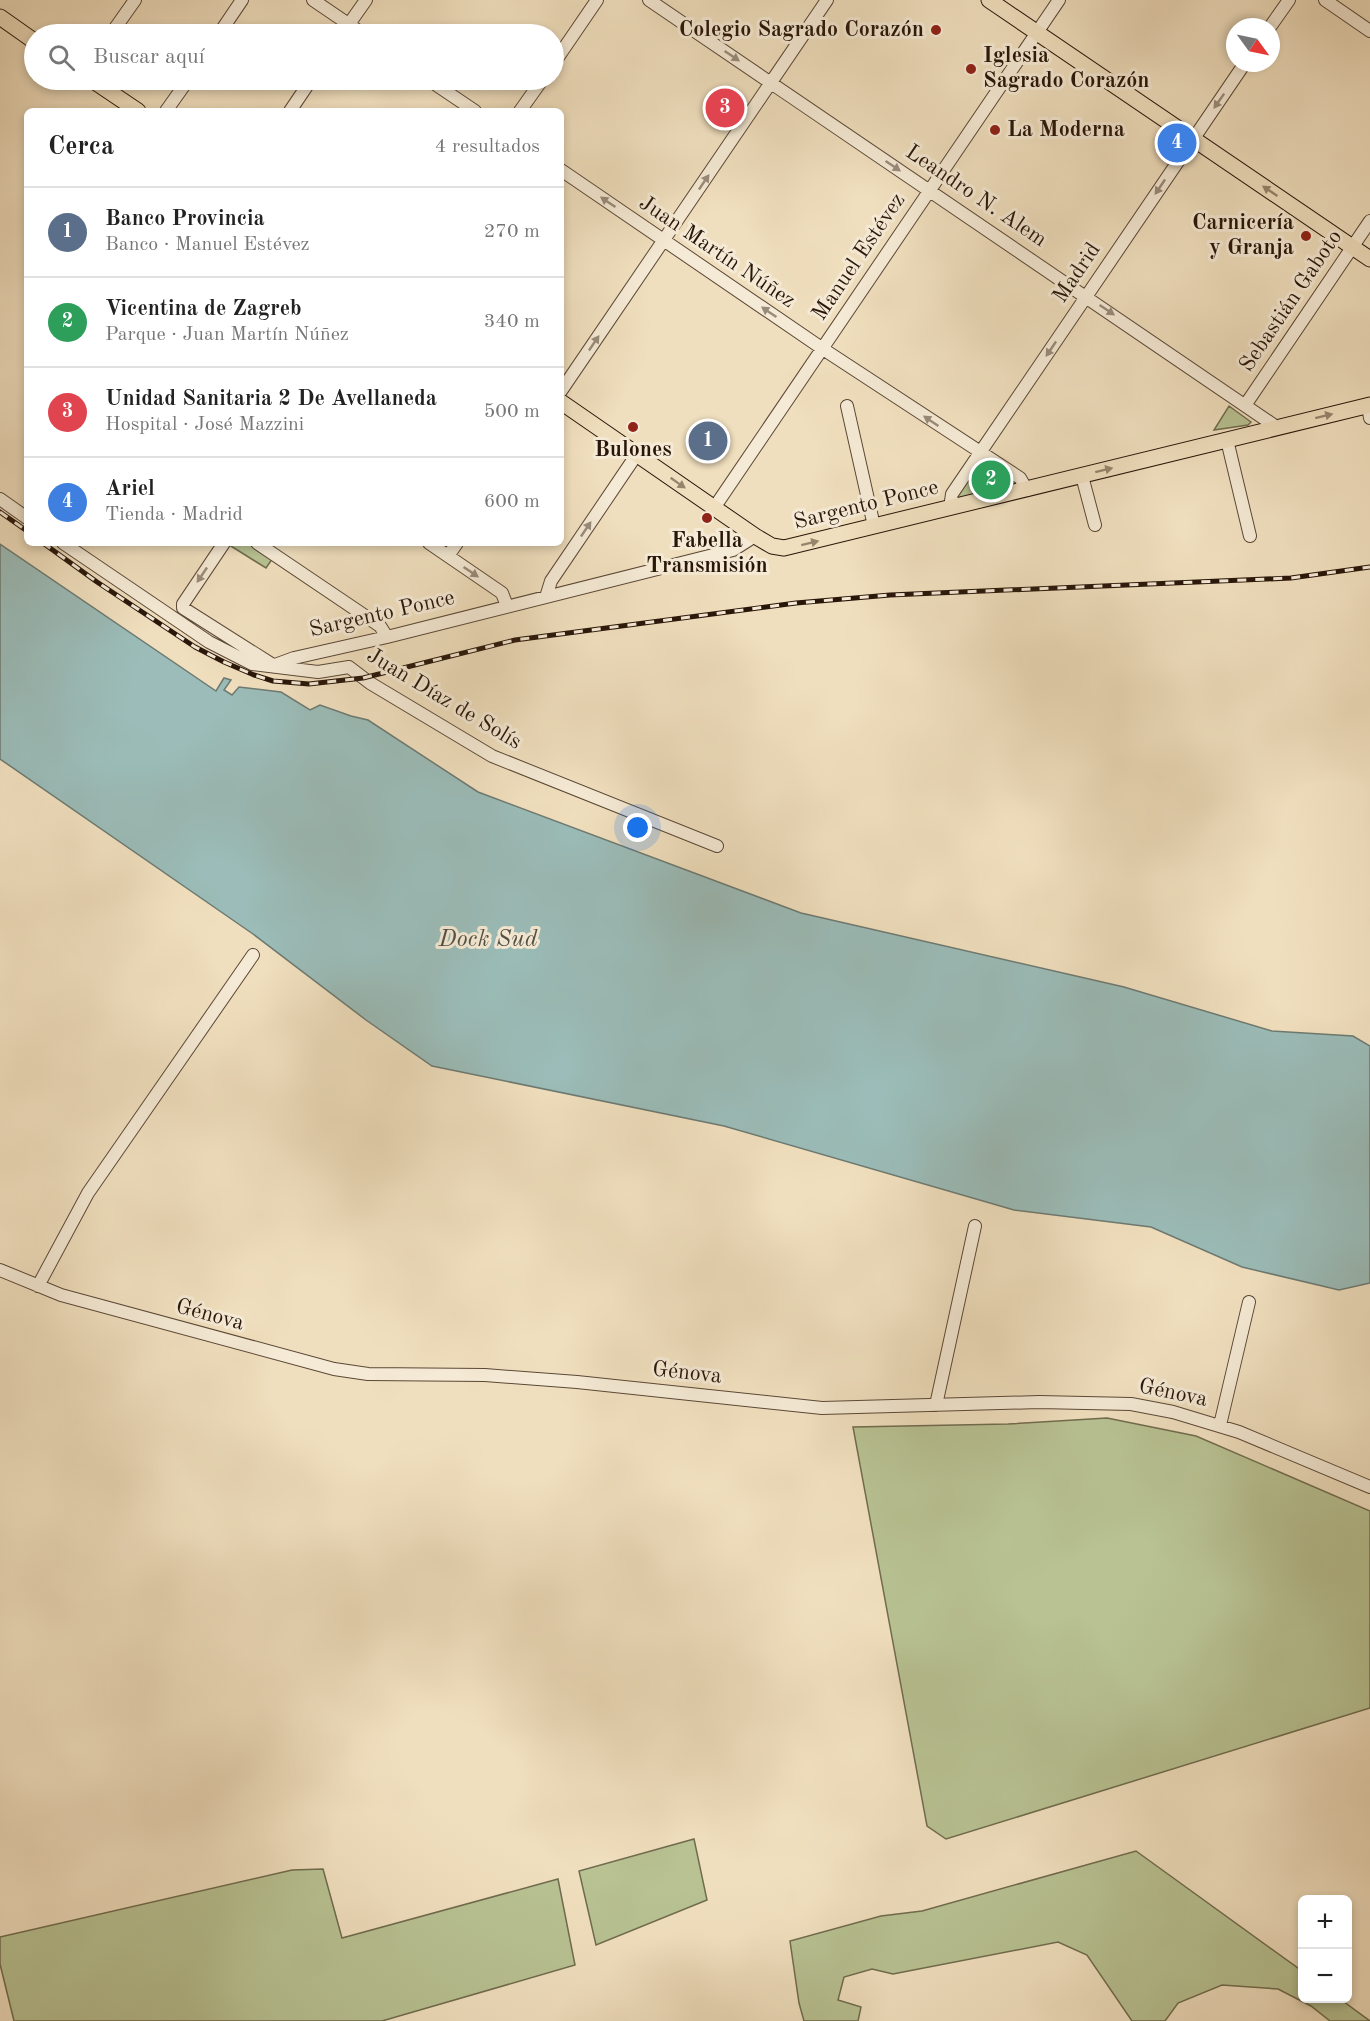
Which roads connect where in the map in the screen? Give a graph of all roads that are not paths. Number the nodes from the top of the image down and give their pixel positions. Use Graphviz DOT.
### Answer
graph roads {
  1 [pos="135,0"];
  2 [pos="243,0"];
  3 [pos="313,0"];
  4 [pos="366,0"];
  5 [pos="597,0"];
  6 [pos="649,0"];
  7 [pos="827,0"];
  8 [pos="990,0"];
  9 [pos="1059,0"];
  10 [pos="1289,0"];
  11 [pos="1325,0"];
  12 [pos="0,17"];
  13 [pos="1276,18"];
  14 [pos="118,24"];
  15 [pos="226,24"];
  16 [pos="339,24"];
  17 [pos="349,24"];
  18 [pos="1370,31"];
  19 [pos="1037,32"];
  20 [pos="24,34"];
  21 [pos="564,48"];
  22 [pos="1239,72"];
  23 [pos="772,83"];
  24 [pos="107,90"];
  25 [pos="181,90"];
  26 [pos="304,90"];
  27 [pos="444,90"];
  28 [pos="535,90"];
  29 [pos="134,108"];
  30 [pos="168,108"];
  31 [pos="292,108"];
  32 [pos="471,108"];
  33 [pos="522,108"];
  34 [pos="1193,139"];
  35 [pos="564,172"];
  36 [pos="929,190"];
  37 [pos="1370,221"];
  38 [pos="664,241"];
  39 [pos="1353,247"];
  40 [pos="1370,259"];
  41 [pos="1086,297"];
  42 [pos="822,349"];
  43 [pos="564,387"];
  44 [pos="564,404"];
  45 [pos="1246,404"];
  46 [pos="847,406"];
  47 [pos="1369,409"];
  48 [pos="1278,428"];
  49 [pos="1227,440"];
  50 [pos="980,453"];
  51 [pos="637,454"];
  52 [pos="1082,476"];
  53 [pos="1027,490"];
  54 [pos="0,500"];
  55 [pos="714,508"];
  56 [pos="950,508"];
  57 [pos="24,516"];
  58 [pos="1095,525"];
  59 [pos="874,526"];
  60 [pos="755,536"];
  61 [pos="1250,536"];
  62 [pos="67,546"];
  63 [pos="222,546"];
  64 [pos="262,546"];
  65 [pos="433,546"];
  66 [pos="455,546"];
  67 [pos="448,556"];
  68 [pos="546,597"];
  69 [pos="507,606"];
  70 [pos="387,637"];
  71 [pos="274,666"];
  72 [pos="717,846"];
  73 [pos="253,955"];
  74 [pos="975,1226"];
  75 [pos="0,1270"];
  76 [pos="38,1286"];
  77 [pos="1249,1302"];
  78 [pos="936,1405"];
  79 [pos="1220,1425"];
  80 [pos="1370,1487"];
  1 -- 14 [label="street"];
  2 -- 15 [label="street"];
  3 -- 16 [label="street"];
  4 -- 17 [label="street"];
  5 -- 21 [label="street"];
  6 -- 23 [label="street, Leandro N. Alem, one-way"];
  7 -- 23 [label="street"];
  8 -- 19 [label="main road"];
  9 -- 19 [label="street, Manuel Estévez"];
  10 -- 13 [label="street"];
  11 -- 18 [label="street"];
  12 -- 20 [label="main road"];
  19 -- 34 [label="main road"];
  19 -- 36 [label="street, Manuel Estévez"];
  22 -- 34 [label="street, Madrid, one-way"];
  23 -- 36 [label="street, Leandro N. Alem, one-way"];
  38 -- 23 [label="street, one-way"];
  24 -- 29 [label="main road"];
  25 -- 30 [label="street"];
  26 -- 31 [label="street"];
  27 -- 32 [label="street"];
  28 -- 33 [label="street"];
  39 -- 34 [label="main road, one-way"];
  34 -- 41 [label="street, Madrid, one-way"];
  38 -- 35 [label="street, Juan Martín Núñez, one-way"];
  36 -- 41 [label="street, Leandro N. Alem"];
  36 -- 42 [label="street, Manuel Estévez"];
  37 -- 39 [label="street, Sebastián Gaboto"];
  42 -- 38 [label="street, Juan Martín Núñez, one-way"];
  43 -- 38 [label="street, one-way"];
  39 -- 40 [label="main road"];
  39 -- 45 [label="street, Sebastián Gaboto"];
  41 -- 45 [label="street, Leandro N. Alem, one-way"];
  41 -- 50 [label="street, Madrid, one-way"];
  50 -- 42 [label="street, Juan Martín Núñez, one-way"];
  42 -- 55 [label="street, Manuel Estévez"];
  44 -- 51 [label="main road"];
  45 -- 48 [label="street, Leandro N. Alem"];
  46 -- 59 [label="street"];
  48 -- 47 [label="main road, Sargento Ponce, one-way"];
  48 -- 49 [label="main road, Sargento Ponce"];
  52 -- 49 [label="main road, Sargento Ponce, one-way"];
  49 -- 61 [label="street"];
  50 -- 53 [label="street, Juan Martín Núñez"];
  50 -- 56 [label="street, Madrid"];
  51 -- 55 [label="main road, one-way"];
  68 -- 51 [label="street, one-way"];
  52 -- 53 [label="main road, Sargento Ponce"];
  52 -- 58 [label="street"];
  53 -- 56 [label="main road, Sargento Ponce"];
  54 -- 57 [label="street"];
  55 -- 60 [label="main road"];
  56 -- 59 [label="main road, Sargento Ponce"];
  60 -- 59 [label="main road, Sargento Ponce, one-way"];
  60 -- 68 [label="street, Sargento Ponce"];
  62 -- 71 [label="street, Juan Díaz de Solís"];
  63 -- 71 [label="street, one-way"];
  64 -- 70 [label="street"];
  65 -- 67 [label="street"];
  66 -- 67 [label="street"];
  67 -- 69 [label="street, one-way"];
  68 -- 69 [label="street, Sargento Ponce"];
  69 -- 70 [label="street, Sargento Ponce"];
  70 -- 71 [label="street, Sargento Ponce"];
  71 -- 72 [label="street, Juan Díaz de Solís"];
  73 -- 76 [label="street"];
  74 -- 78 [label="street"];
  75 -- 76 [label="street, Génova"];
  76 -- 78 [label="street, Génova"];
  77 -- 79 [label="street"];
  78 -- 79 [label="street, Génova"];
  79 -- 80 [label="street, Génova"];
}
